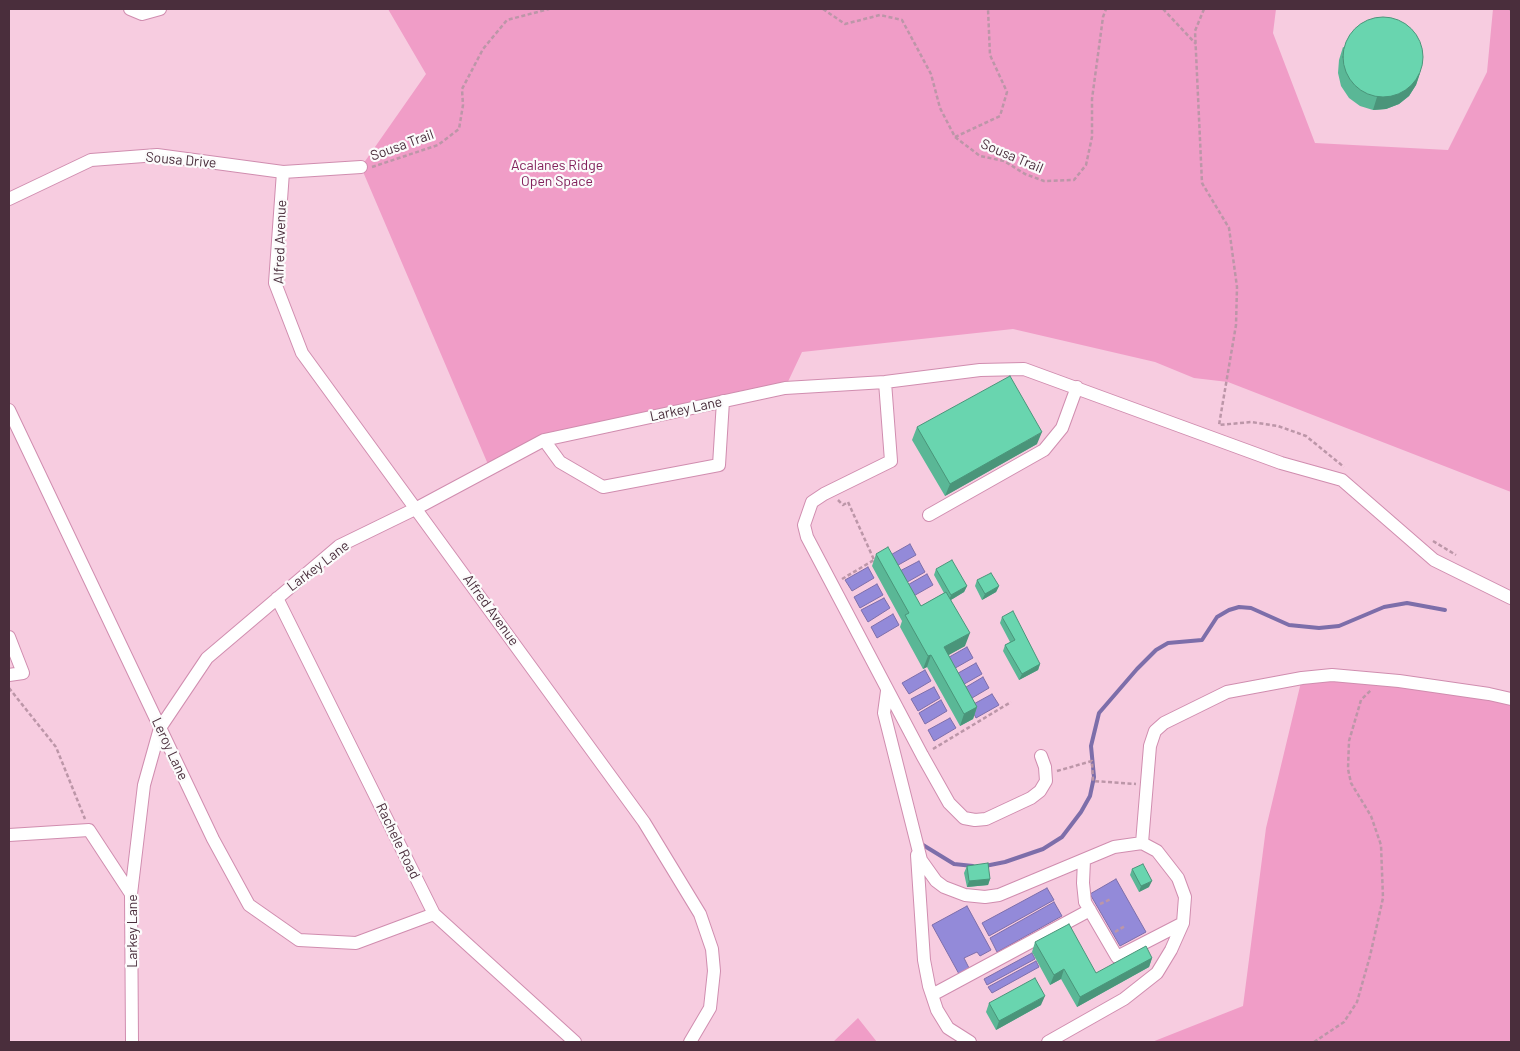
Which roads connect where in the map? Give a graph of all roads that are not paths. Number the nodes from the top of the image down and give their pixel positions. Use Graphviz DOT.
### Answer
graph roads {
  1 [pos="130,9"];
  2 [pos="160,9"];
  3 [pos="361,168"];
  4 [pos="282,172"];
  5 [pos="9,199"];
  6 [pos="886,382"];
  7 [pos="1077,387"];
  8 [pos="724,401"];
  9 [pos="9,410"];
  10 [pos="544,440"];
  11 [pos="416,508"];
  12 [pos="929,514"];
  13 [pos="277,598"];
  14 [pos="1511,598"];
  15 [pos="9,637"];
  16 [pos="9,675"];
  17 [pos="887,691"];
  18 [pos="1511,700"];
  19 [pos="160,728"];
  20 [pos="1040,756"];
  21 [pos="9,836"];
  22 [pos="1142,843"];
  23 [pos="916,845"];
  24 [pos="1084,860"];
  25 [pos="131,894"];
  26 [pos="1090,910"];
  27 [pos="434,914"];
  28 [pos="1183,923"];
  29 [pos="932,995"];
  30 [pos="132,1042"];
  31 [pos="575,1042"];
  32 [pos="690,1042"];
  33 [pos="970,1042"];
  34 [pos="1048,1042"];
  1 -- 2 [label="street"];
  3 -- 4 [label="street, Sousa Drive"];
  4 -- 5 [label="street, Sousa Drive"];
  4 -- 11 [label="street, Alfred Avenue"];
  6 -- 7 [label="street, Larkey Lane"];
  6 -- 8 [label="street, Larkey Lane"];
  6 -- 17 [label="street"];
  7 -- 12 [label="street"];
  7 -- 14 [label="street, Larkey Lane"];
  8 -- 10 [label="street, Larkey Lane"];
  8 -- 10 [label="street"];
  9 -- 19 [label="street, Leroy Lane"];
  10 -- 11 [label="street, Larkey Lane"];
  11 -- 13 [label="street, Larkey Lane"];
  11 -- 32 [label="street, Alfred Avenue"];
  13 -- 19 [label="street, Larkey Lane"];
  13 -- 27 [label="street, Rachele Road"];
  15 -- 16 [label="street"];
  17 -- 20 [label="street"];
  17 -- 23 [label="street"];
  18 -- 22 [label="street"];
  19 -- 25 [label="street, Larkey Lane"];
  19 -- 27 [label="street, Leroy Lane"];
  21 -- 25 [label="street"];
  22 -- 24 [label="street"];
  22 -- 28 [label="street"];
  23 -- 24 [label="street"];
  23 -- 29 [label="street"];
  24 -- 26 [label="street"];
  25 -- 30 [label="street, Larkey Lane"];
  26 -- 28 [label="street"];
  26 -- 29 [label="street"];
  27 -- 31 [label="street, Rachele Road"];
  28 -- 34 [label="street"];
  29 -- 33 [label="street"];
}
